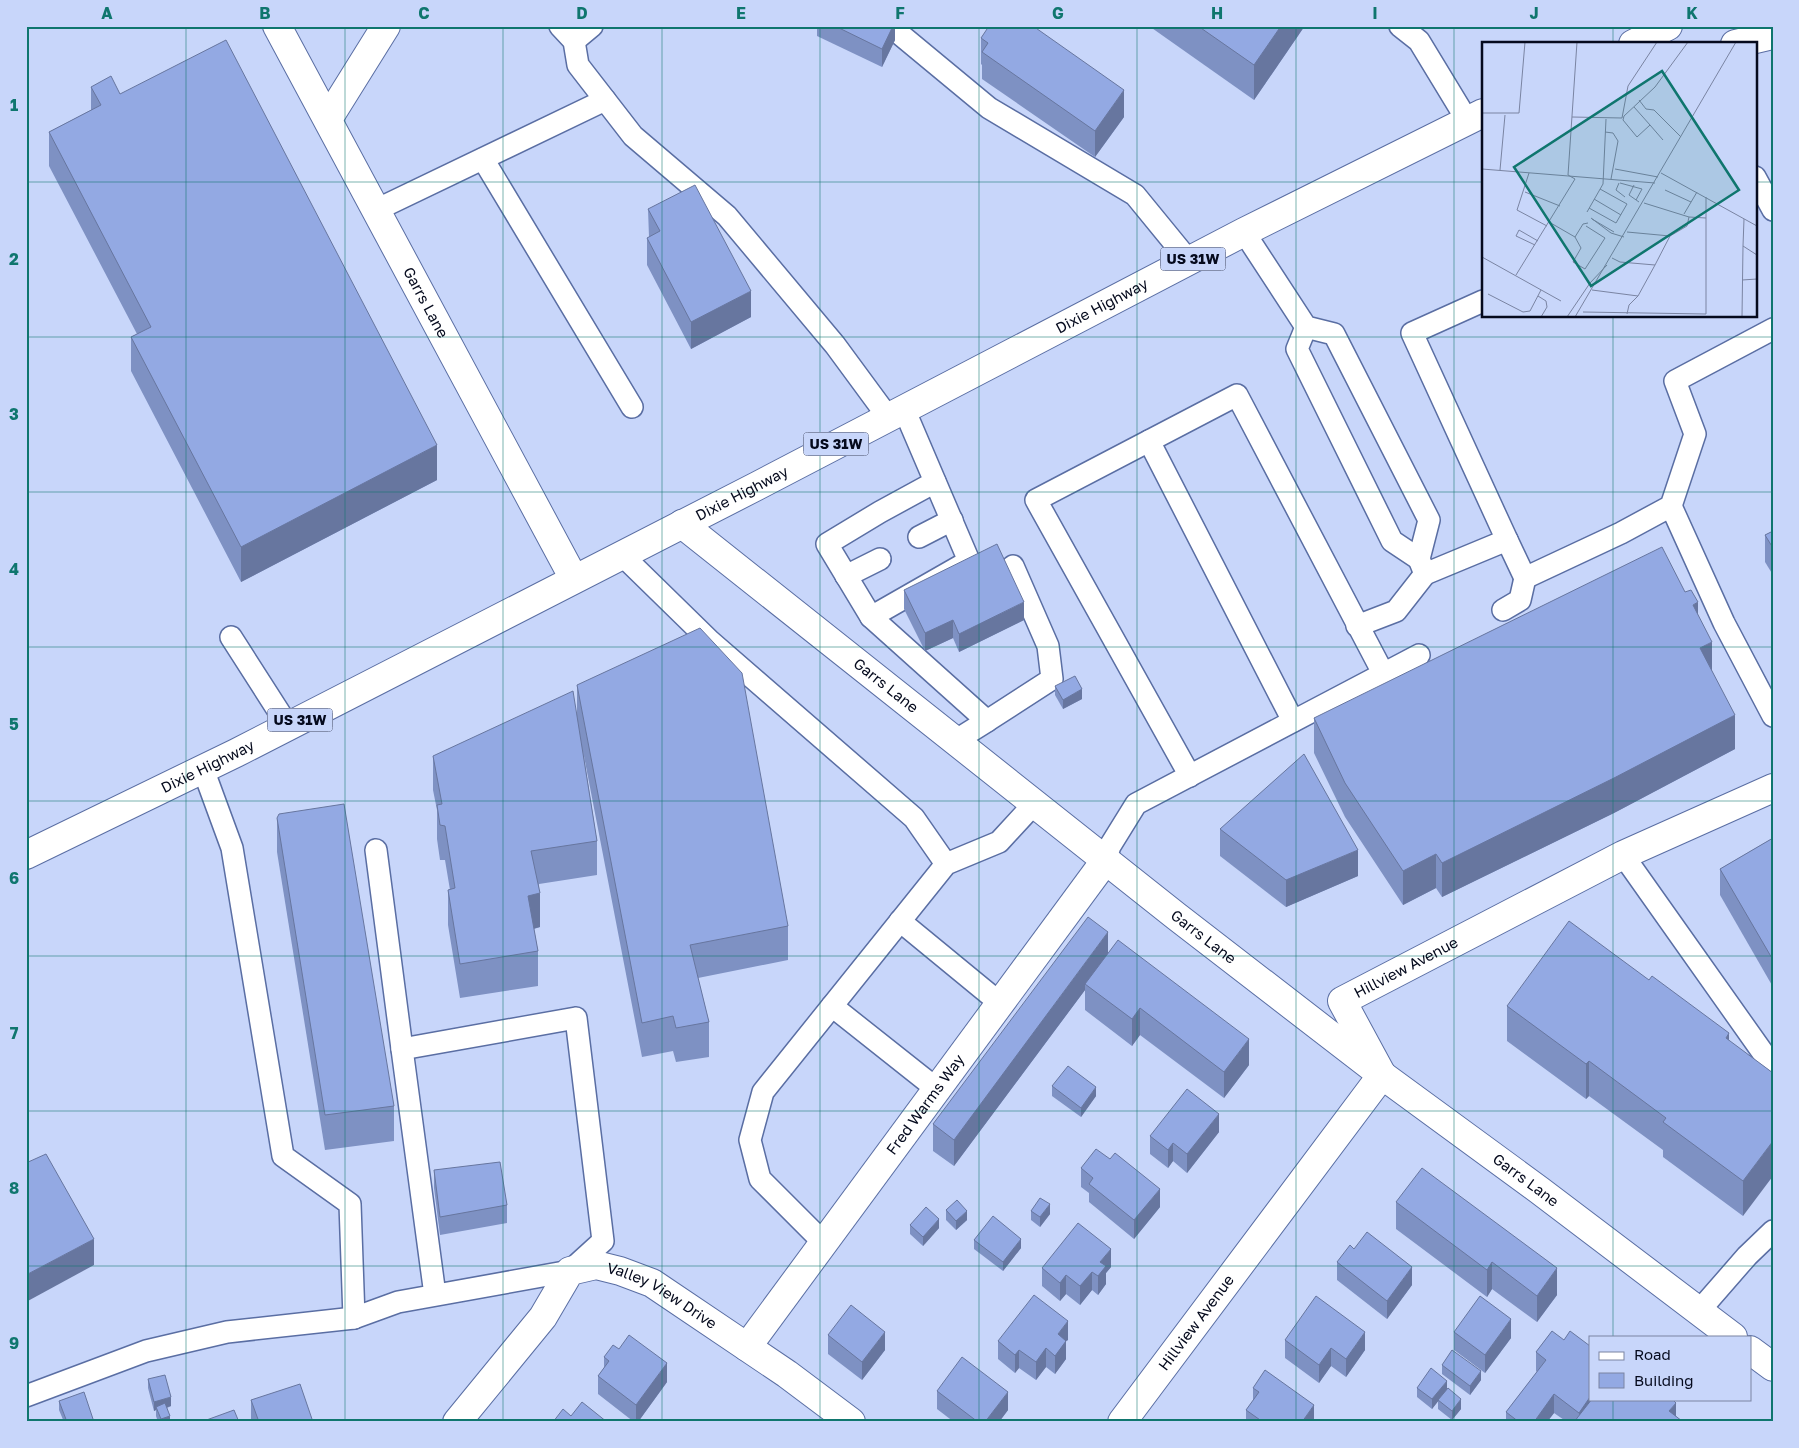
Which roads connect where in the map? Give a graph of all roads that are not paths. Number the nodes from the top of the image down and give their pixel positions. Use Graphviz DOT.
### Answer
graph roads {
  1 [pos="277,26"];
  2 [pos="386,26"];
  3 [pos="592,26"];
  4 [pos="890,26"];
  5 [pos="1400,26"];
  6 [pos="1668,26"];
  7 [pos="567,34"];
  8 [pos="1773,35"];
  9 [pos="1637,42"];
  10 [pos="1743,42"];
  11 [pos="605,100"];
  12 [pos="1475,116"];
  13 [pos="328,119"];
  14 [pos="483,159"];
  15 [pos="1756,178"];
  16 [pos="376,210"];
  17 [pos="1773,210"];
  18 [pos="1244,232"];
  19 [pos="1189,261"];
  20 [pos="1482,301"];
  21 [pos="1306,327"];
  22 [pos="1773,329"];
  23 [pos="632,407"];
  24 [pos="896,413"];
  25 [pos="1149,441"];
  26 [pos="935,482"];
  27 [pos="1671,506"];
  28 [pos="952,520"];
  29 [pos="682,524"];
  30 [pos="919,537"];
  31 [pos="1506,540"];
  32 [pos="622,555"];
  33 [pos="880,558"];
  34 [pos="1013,566"];
  35 [pos="1422,567"];
  36 [pos="846,576"];
  37 [pos="1525,578"];
  38 [pos="574,579"];
  39 [pos="1503,610"];
  40 [pos="871,617"];
  41 [pos="1357,626"];
  42 [pos="231,637"];
  43 [pos="1419,655"];
  44 [pos="1383,673"];
  45 [pos="1773,716"];
  46 [pos="987,721"];
  47 [pos="1293,721"];
  48 [pos="288,726"];
  49 [pos="955,741"];
  50 [pos="202,769"];
  51 [pos="1190,776"];
  52 [pos="1773,788"];
  53 [pos="1034,804"];
  54 [pos="376,850"];
  55 [pos="1623,855"];
  56 [pos="26,856"];
  57 [pos="1105,861"];
  58 [pos="946,864"];
  59 [pos="900,921"];
  60 [pos="1001,1004"];
  61 [pos="832,1006"];
  62 [pos="402,1050"];
  63 [pos="1773,1067"];
  64 [pos="1382,1075"];
  65 [pos="938,1090"];
  66 [pos="1773,1231"];
  67 [pos="824,1243"];
  68 [pos="570,1271"];
  69 [pos="435,1295"];
  70 [pos="1699,1311"];
  71 [pos="354,1318"];
  72 [pos="1732,1336"];
  73 [pos="747,1347"];
  74 [pos="1752,1351"];
  75 [pos="1773,1367"];
  76 [pos="26,1396"];
  77 [pos="457,1422"];
  78 [pos="851,1422"];
  79 [pos="1122,1422"];
  1 -- 13 [label="main road, Garrs Lane"];
  2 -- 13 [label="main road"];
  3 -- 7 [label="lane"];
  4 -- 19 [label="lane"];
  5 -- 12 [label="lane"];
  6 -- 9 [label="main road"];
  7 -- 11 [label="lane"];
  8 -- 10 [label="main road"];
  11 -- 14 [label="lane"];
  11 -- 24 [label="lane"];
  12 -- 18 [label="main road, Dixie Highway / US 31W"];
  13 -- 16 [label="main road, Garrs Lane"];
  14 -- 16 [label="lane"];
  14 -- 23 [label="lane"];
  15 -- 17 [label="lane"];
  16 -- 38 [label="main road, Garrs Lane"];
  18 -- 19 [label="main road, Dixie Highway / US 31W"];
  18 -- 21 [label="lane"];
  19 -- 24 [label="main road, Dixie Highway / US 31W"];
  20 -- 31 [label="lane"];
  21 -- 35 [label="lane"];
  21 -- 35 [label="lane"];
  22 -- 27 [label="lane"];
  24 -- 26 [label="lane"];
  24 -- 29 [label="main road, Dixie Highway / US 31W"];
  25 -- 41 [label="lane"];
  25 -- 47 [label="lane"];
  25 -- 51 [label="lane"];
  26 -- 28 [label="lane"];
  26 -- 36 [label="lane"];
  27 -- 37 [label="lane"];
  27 -- 45 [label="lane"];
  28 -- 30 [label="lane"];
  28 -- 40 [label="lane"];
  29 -- 32 [label="main road, Dixie Highway / US 31W"];
  29 -- 49 [label="main road, Garrs Lane"];
  31 -- 35 [label="lane"];
  31 -- 37 [label="lane"];
  32 -- 38 [label="main road, Dixie Highway / US 31W"];
  32 -- 58 [label="lane"];
  33 -- 36 [label="lane"];
  34 -- 46 [label="lane"];
  35 -- 41 [label="lane"];
  36 -- 40 [label="lane"];
  37 -- 39 [label="lane"];
  38 -- 48 [label="main road, Dixie Highway / US 31W"];
  40 -- 46 [label="lane"];
  41 -- 44 [label="lane"];
  42 -- 48 [label="lane"];
  43 -- 44 [label="lane"];
  44 -- 47 [label="lane"];
  46 -- 49 [label="lane"];
  47 -- 51 [label="lane"];
  48 -- 50 [label="main road, Dixie Highway / US 31W"];
  49 -- 53 [label="main road, Garrs Lane"];
  50 -- 56 [label="main road, Dixie Highway / US 31W"];
  50 -- 71 [label="lane"];
  51 -- 57 [label="lane"];
  52 -- 55 [label="main road, Hillview Avenue"];
  53 -- 57 [label="main road, Garrs Lane"];
  53 -- 58 [label="lane"];
  54 -- 62 [label="lane"];
  55 -- 63 [label="lane"];
  55 -- 64 [label="main road, Hillview Avenue"];
  57 -- 60 [label="main road, Fred Warms Way"];
  57 -- 64 [label="main road, Garrs Lane"];
  58 -- 59 [label="lane"];
  59 -- 60 [label="lane"];
  59 -- 61 [label="lane"];
  60 -- 65 [label="main road, Fred Warms Way"];
  61 -- 65 [label="lane"];
  61 -- 67 [label="lane"];
  62 -- 68 [label="lane"];
  62 -- 69 [label="lane"];
  64 -- 70 [label="main road, Garrs Lane"];
  64 -- 79 [label="main road, Hillview Avenue"];
  65 -- 67 [label="main road, Fred Warms Way"];
  66 -- 70 [label="lane"];
  67 -- 73 [label="main road, Fred Warms Way"];
  68 -- 69 [label="lane"];
  68 -- 73 [label="main road, Valley View Drive"];
  68 -- 77 [label="main road"];
  69 -- 71 [label="lane"];
  70 -- 72 [label="main road, Garrs Lane"];
  71 -- 76 [label="lane"];
  73 -- 78 [label="main road, Valley View Drive"];
  74 -- 75 [label="main road"];
}
